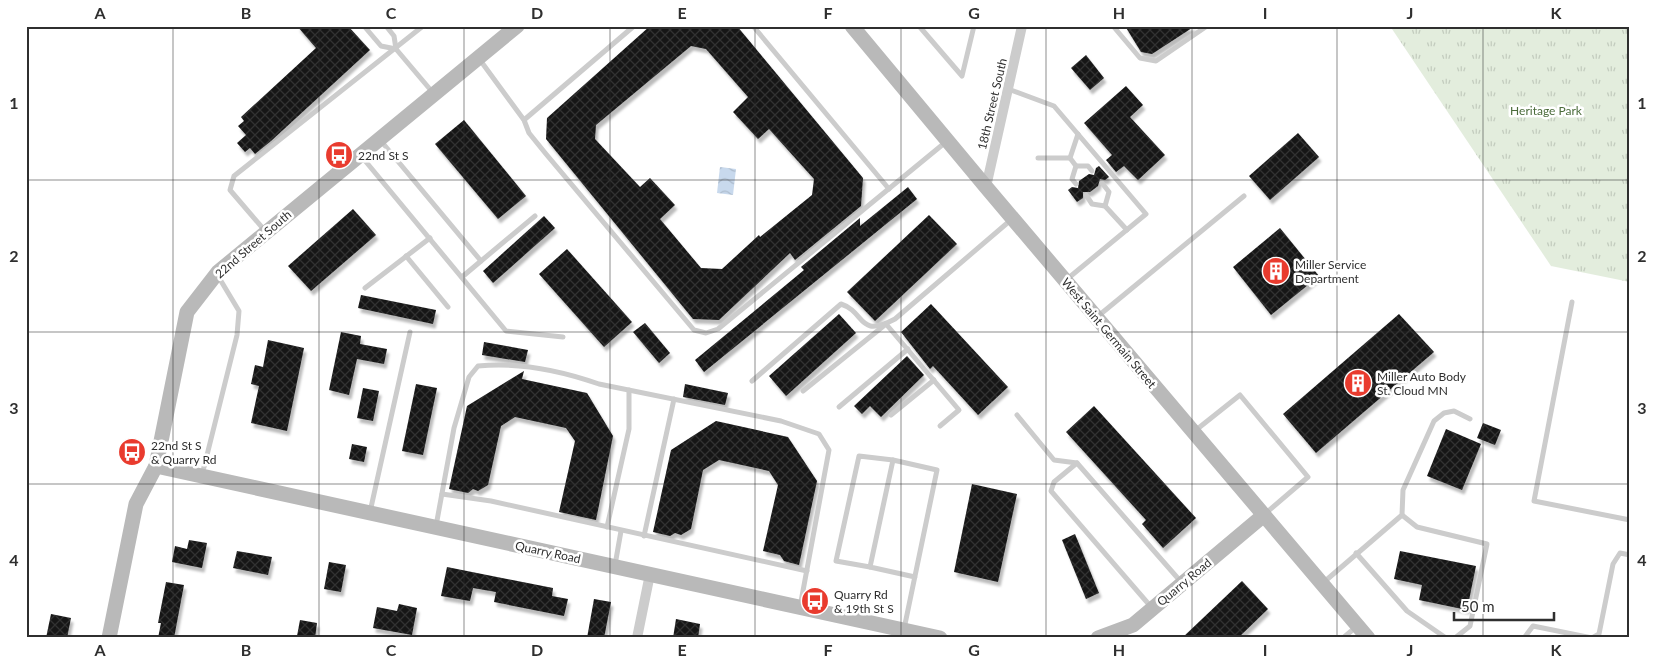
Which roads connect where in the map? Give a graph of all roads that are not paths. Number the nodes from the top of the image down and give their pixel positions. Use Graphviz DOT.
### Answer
graph roads {
  1 [pos="364,26"];
  2 [pos="386,26"];
  3 [pos="423,26"];
  4 [pos="517,26"];
  5 [pos="634,26"];
  6 [pos="753,26"];
  7 [pos="853,26"];
  8 [pos="919,26"];
  9 [pos="974,26"];
  10 [pos="1022,26"];
  11 [pos="1113,26"];
  12 [pos="1208,26"];
  13 [pos="396,49"];
  14 [pos="478,58"];
  15 [pos="1008,89"];
  16 [pos="434,94"];
  17 [pos="524,120"];
  18 [pos="1078,134"];
  19 [pos="379,139"];
  20 [pos="948,141"];
  21 [pos="360,155"];
  22 [pos="1038,158"];
  23 [pos="1070,158"];
  24 [pos="1076,166"];
  25 [pos="1092,171"];
  26 [pos="1102,183"];
  27 [pos="1076,184"];
  28 [pos="986,187"];
  29 [pos="888,189"];
  30 [pos="1086,195"];
  31 [pos="1244,196"];
  32 [pos="1105,206"];
  33 [pos="535,216"];
  34 [pos="1012,219"];
  35 [pos="1126,230"];
  36 [pos="266,232"];
  37 [pos="430,238"];
  38 [pos="406,256"];
  39 [pos="481,261"];
  40 [pos="216,274"];
  41 [pos="462,277"];
  42 [pos="1065,281"];
  43 [pos="365,288"];
  44 [pos="1572,302"];
  45 [pos="448,307"];
  46 [pos="1096,317"];
  47 [pos="886,324"];
  48 [pos="410,332"];
  49 [pos="563,337"];
  50 [pos="908,349"];
  51 [pos="934,380"];
  52 [pos="752,381"];
  53 [pos="629,390"];
  54 [pos="803,392"];
  55 [pos="674,399"];
  56 [pos="839,407"];
  57 [pos="891,415"];
  58 [pos="1017,415"];
  59 [pos="1470,419"];
  60 [pos="940,426"];
  61 [pos="1194,432"];
  62 [pos="893,460"];
  63 [pos="1077,463"];
  64 [pos="156,466"];
  65 [pos="202,476"];
  66 [pos="442,494"];
  67 [pos="370,513"];
  68 [pos="1264,515"];
  69 [pos="1402,515"];
  70 [pos="1630,520"];
  71 [pos="435,527"];
  72 [pos="607,527"];
  73 [pos="621,531"];
  74 [pos="644,536"];
  75 [pos="1356,553"];
  76 [pos="1630,556"];
  77 [pos="614,566"];
  78 [pos="870,567"];
  79 [pos="807,571"];
  80 [pos="650,574"];
  81 [pos="915,576"];
  82 [pos="1182,583"];
  83 [pos="1322,584"];
  84 [pos="800,607"];
  85 [pos="1152,608"];
  86 [pos="1358,625"];
  87 [pos="904,630"];
  88 [pos="1136,631"];
  89 [pos="109,638"];
  90 [pos="637,638"];
  91 [pos="940,638"];
  92 [pos="1098,638"];
  93 [pos="1343,638"];
  94 [pos="1368,638"];
  95 [pos="1446,638"];
  96 [pos="1455,638"];
  97 [pos="1524,638"];
  1 -- 13 [label="lane"];
  2 -- 13 [label="lane"];
  3 -- 13 [label="lane"];
  4 -- 14 [label="street, 22nd Street South"];
  5 -- 17 [label="lane"];
  6 -- 29 [label="lane"];
  7 -- 20 [label="street, West Saint Germain Street"];
  8 -- 9 [label="lane"];
  10 -- 15 [label="street, 18th Street South"];
  11 -- 12 [label="lane"];
  13 -- 16 [label="lane"];
  13 -- 36 [label="lane"];
  14 -- 16 [label="street, 22nd Street South"];
  14 -- 17 [label="lane"];
  15 -- 18 [label="lane"];
  15 -- 28 [label="street, 18th Street South"];
  16 -- 19 [label="street, 22nd Street South"];
  17 -- 29 [label="lane"];
  18 -- 23 [label="lane"];
  18 -- 35 [label="lane"];
  19 -- 21 [label="street, 22nd Street South"];
  19 -- 39 [label="lane"];
  20 -- 28 [label="street, West Saint Germain Street"];
  20 -- 29 [label="lane"];
  21 -- 36 [label="street, 22nd Street South"];
  21 -- 37 [label="lane"];
  22 -- 23 [label="lane"];
  23 -- 24 [label="lane"];
  24 -- 25 [label="lane"];
  24 -- 27 [label="lane"];
  26 -- 32 [label="lane"];
  28 -- 34 [label="street, West Saint Germain Street"];
  30 -- 32 [label="lane"];
  31 -- 46 [label="lane"];
  32 -- 35 [label="lane"];
  33 -- 39 [label="lane"];
  34 -- 42 [label="street, West Saint Germain Street"];
  34 -- 47 [label="lane"];
  35 -- 42 [label="lane"];
  36 -- 40 [label="street, 22nd Street South"];
  37 -- 38 [label="lane"];
  37 -- 41 [label="lane"];
  38 -- 43 [label="lane"];
  38 -- 45 [label="lane"];
  39 -- 41 [label="lane"];
  40 -- 64 [label="street, 22nd Street South"];
  40 -- 65 [label="lane"];
  41 -- 49 [label="lane"];
  42 -- 46 [label="street, West Saint Germain Street"];
  44 -- 70 [label="lane"];
  46 -- 61 [label="street, West Saint Germain Street"];
  47 -- 50 [label="lane"];
  47 -- 52 [label="lane"];
  47 -- 54 [label="lane"];
  48 -- 67 [label="lane"];
  50 -- 51 [label="lane"];
  50 -- 56 [label="lane"];
  51 -- 57 [label="lane"];
  51 -- 60 [label="lane"];
  53 -- 55 [label="lane"];
  53 -- 66 [label="lane"];
  53 -- 72 [label="lane"];
  55 -- 74 [label="lane"];
  55 -- 79 [label="lane"];
  58 -- 63 [label="lane"];
  59 -- 69 [label="lane"];
  61 -- 68 [label="street, West Saint Germain Street"];
  61 -- 68 [label="lane"];
  62 -- 78 [label="lane"];
  62 -- 78 [label="lane"];
  62 -- 81 [label="lane"];
  63 -- 82 [label="lane"];
  63 -- 85 [label="lane"];
  64 -- 65 [label="street, Quarry Road"];
  64 -- 89 [label="street, 22nd Street South"];
  65 -- 67 [label="street, Quarry Road"];
  66 -- 71 [label="lane"];
  66 -- 72 [label="lane"];
  67 -- 71 [label="street, Quarry Road"];
  68 -- 82 [label="street, Quarry Road"];
  68 -- 83 [label="street, West Saint Germain Street"];
  69 -- 75 [label="lane"];
  69 -- 96 [label="lane"];
  71 -- 77 [label="street, Quarry Road"];
  72 -- 73 [label="lane"];
  73 -- 74 [label="lane"];
  73 -- 77 [label="lane"];
  74 -- 79 [label="lane"];
  75 -- 83 [label="lane"];
  75 -- 95 [label="lane"];
  76 -- 97 [label="lane"];
  77 -- 80 [label="street, Quarry Road"];
  78 -- 81 [label="lane"];
  79 -- 84 [label="lane"];
  80 -- 84 [label="street, Quarry Road"];
  80 -- 90 [label="street"];
  81 -- 87 [label="lane"];
  82 -- 85 [label="street, Quarry Road"];
  83 -- 86 [label="street, West Saint Germain Street"];
  84 -- 87 [label="street, Quarry Road"];
  85 -- 88 [label="street, Quarry Road"];
  86 -- 93 [label="lane"];
  86 -- 94 [label="street, West Saint Germain Street"];
  87 -- 91 [label="street, Quarry Road"];
  88 -- 92 [label="street, Quarry Road"];
}
